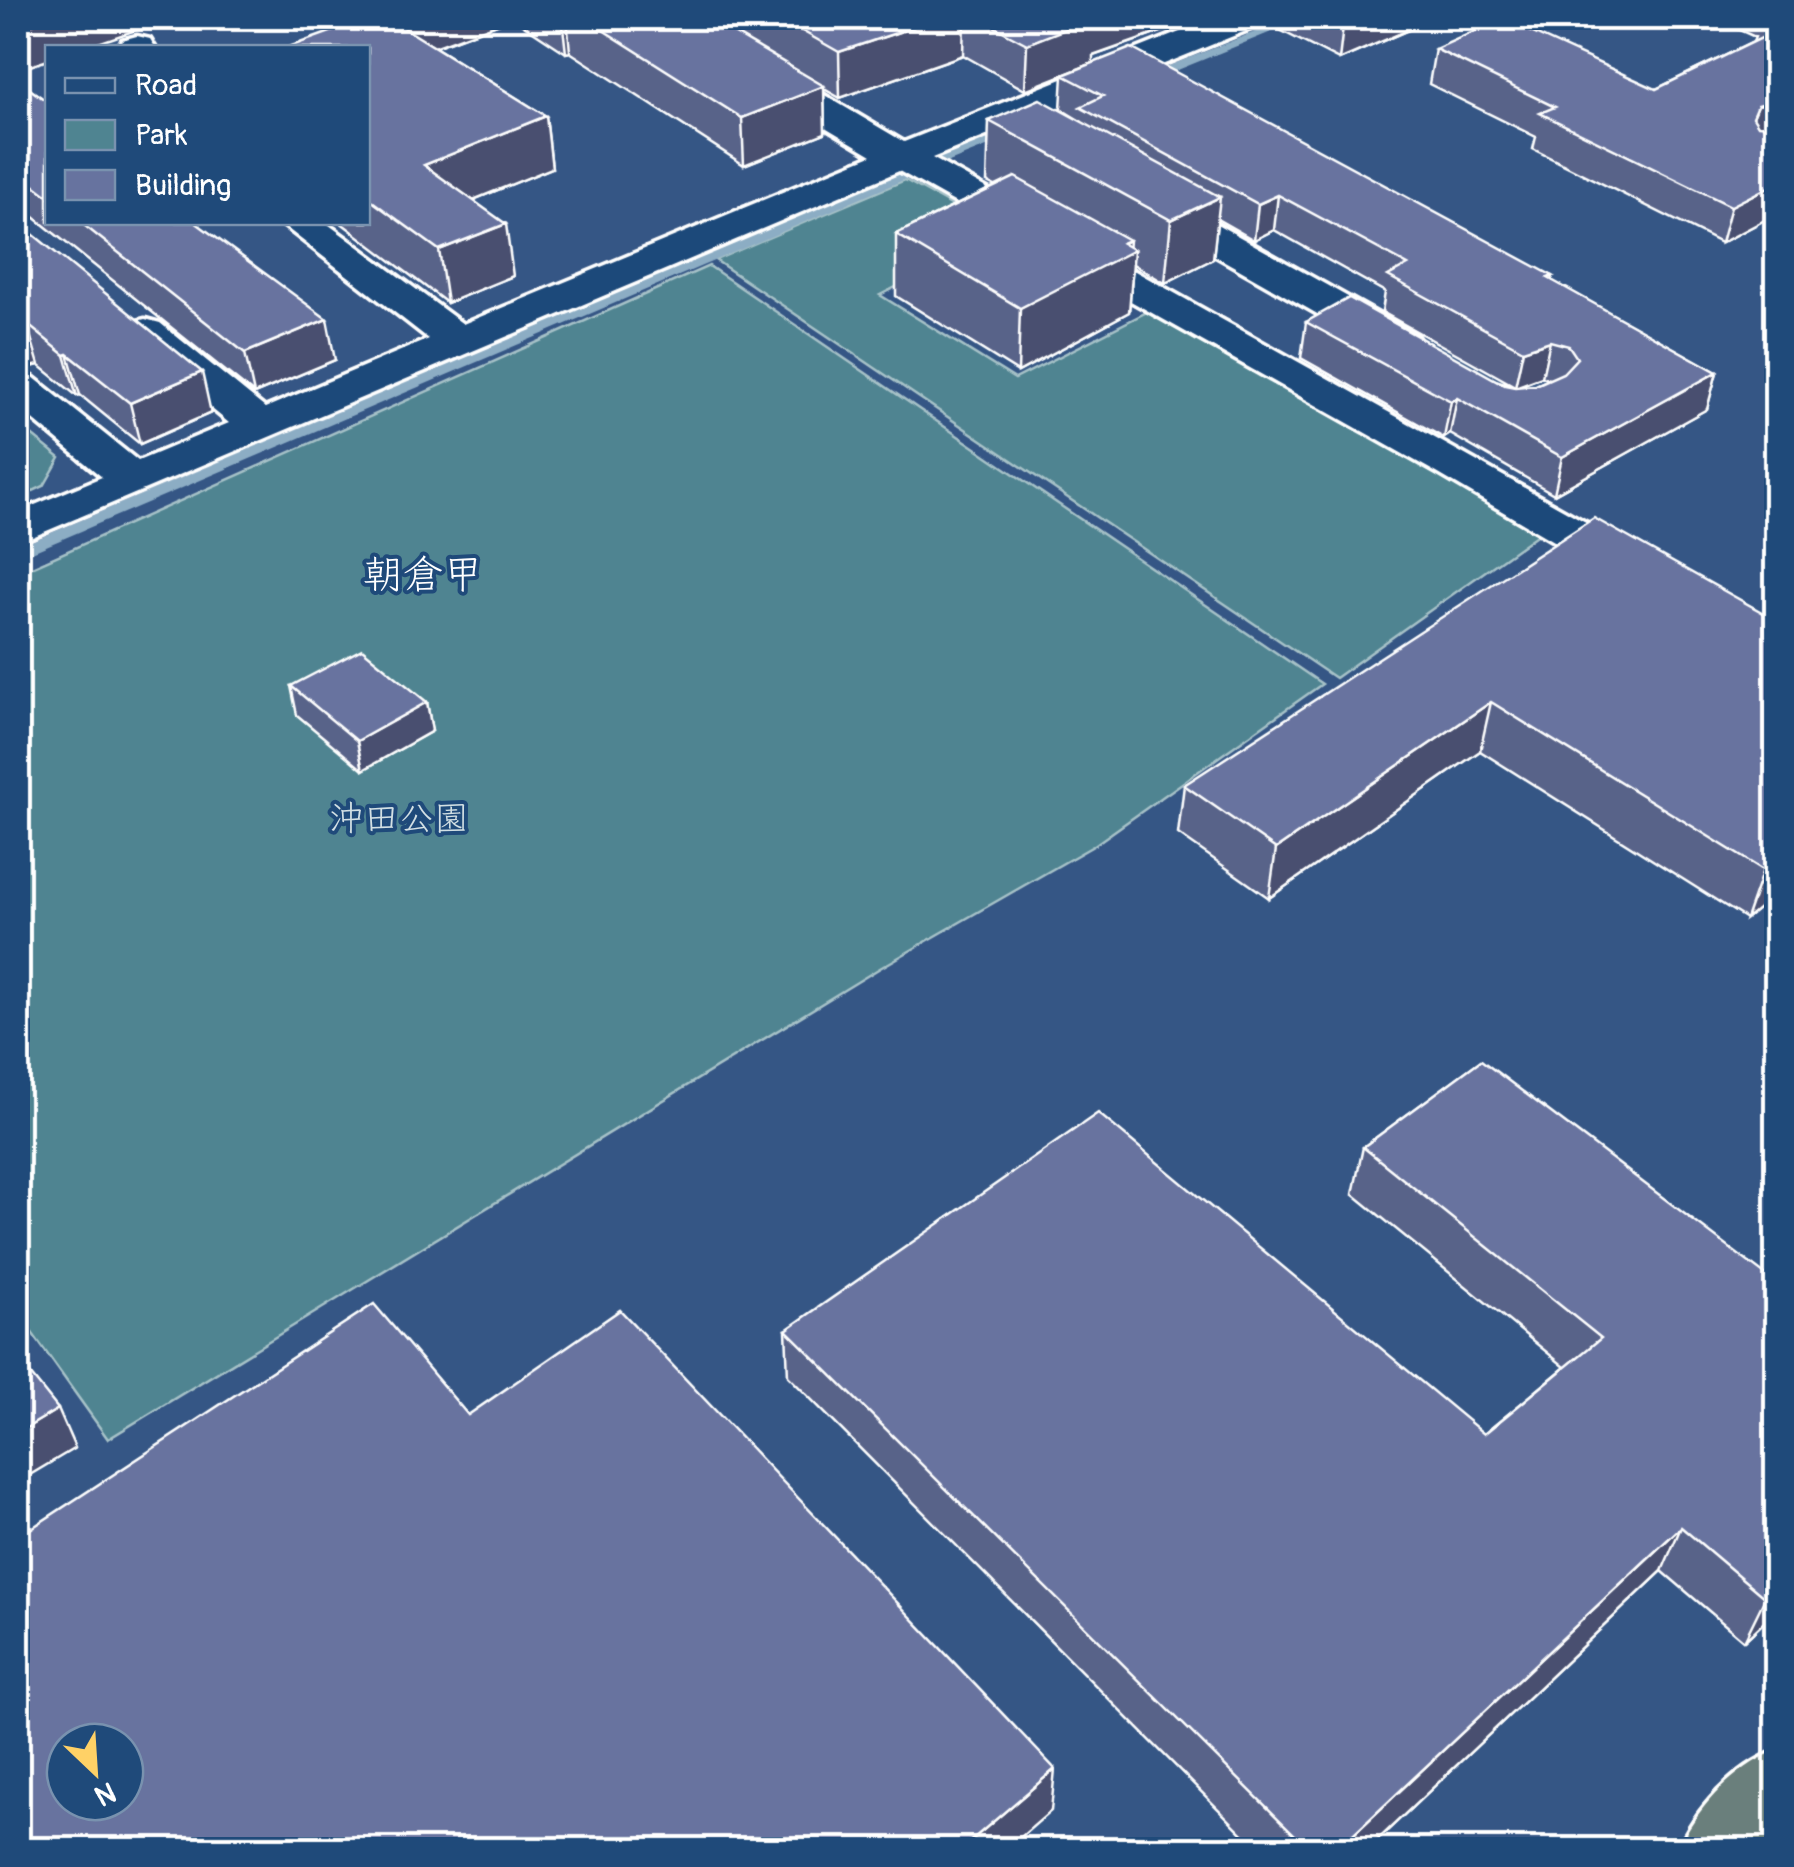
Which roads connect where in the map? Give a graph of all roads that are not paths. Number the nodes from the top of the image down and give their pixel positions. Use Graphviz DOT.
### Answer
graph roads {
  1 [pos="670,18"];
  2 [pos="1221,21"];
  3 [pos="997,116"];
  4 [pos="1048,145"];
  5 [pos="904,158"];
  6 [pos="1118,184"];
  7 [pos="303,225"];
  8 [pos="108,302"];
  9 [pos="460,342"];
  10 [pos="1429,360"];
  11 [pos="25,401"];
  12 [pos="259,425"];
  13 [pos="132,478"];
  14 [pos="18,529"];
  15 [pos="1674,593"];
  16 [pos="1776,1786"];
  17 [pos="1714,1850"];
  1 -- 5 [label="street"];
  2 -- 3 [label="street"];
  3 -- 4 [label="street"];
  3 -- 5 [label="street"];
  5 -- 9 [label="street"];
  5 -- 15 [label="street"];
  6 -- 10 [label="street"];
  7 -- 9 [label="street"];
  8 -- 12 [label="street"];
  9 -- 12 [label="street"];
  11 -- 13 [label="street"];
  12 -- 13 [label="street"];
  13 -- 14 [label="street"];
  16 -- 17 [label="highway"];
}
